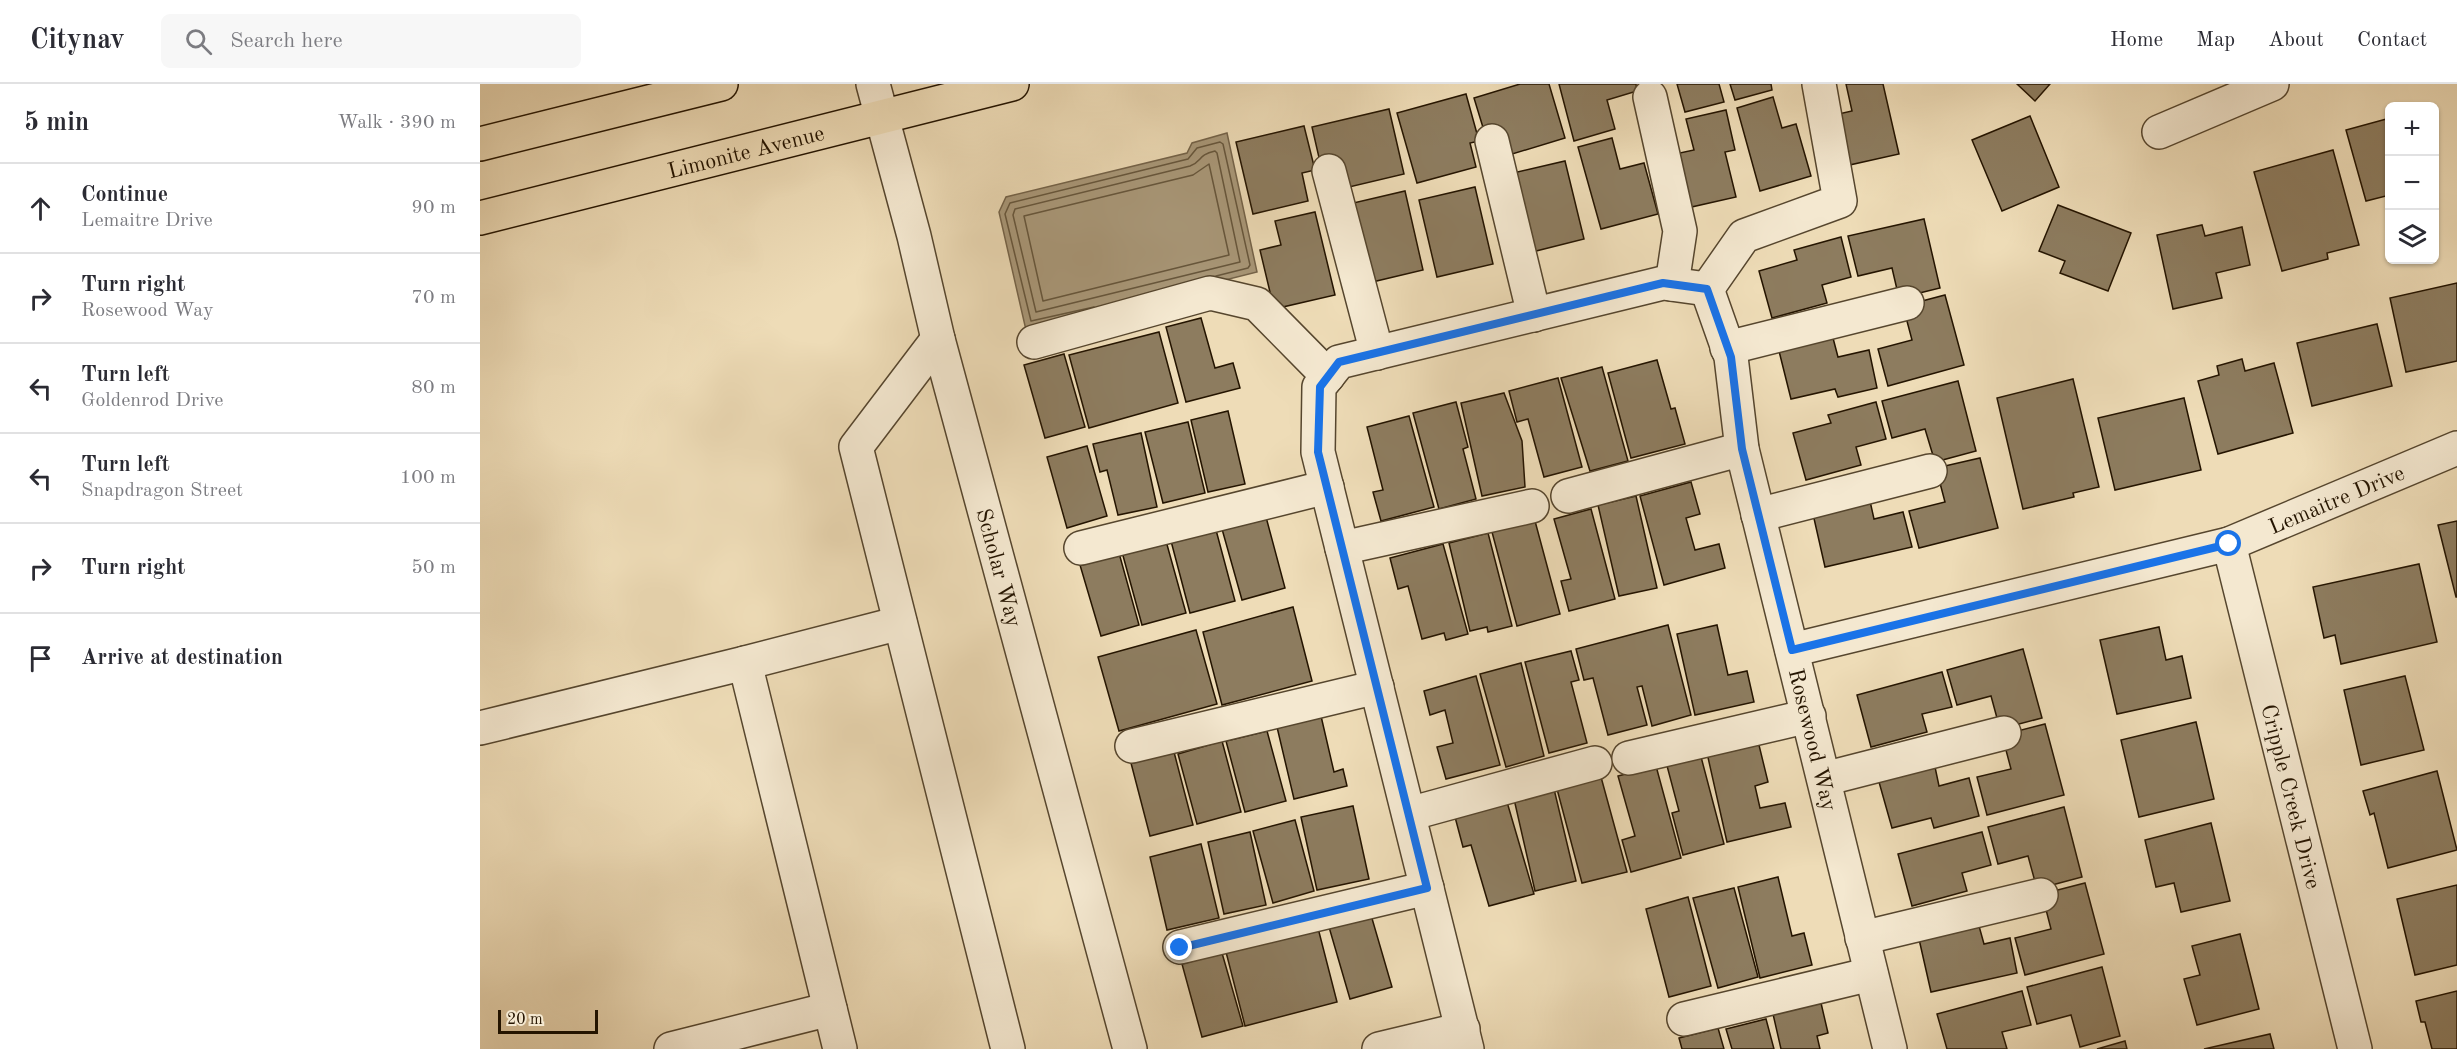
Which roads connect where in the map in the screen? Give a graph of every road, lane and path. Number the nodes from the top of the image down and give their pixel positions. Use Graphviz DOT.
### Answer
graph roads {
  1 [pos="721,84"];
  2 [pos="873,84"];
  3 [pos="1011,84"];
  4 [pos="1819,84"];
  5 [pos="2272,84"];
  6 [pos="1650,97"];
  7 [pos="881,116"];
  8 [pos="2159,132"];
  9 [pos="1492,141"];
  10 [pos="480,144"];
  11 [pos="1329,171"];
  12 [pos="480,218"];
  13 [pos="1672,284"];
  14 [pos="1707,289"];
  15 [pos="1907,303"];
  16 [pos="1534,315"];
  17 [pos="938,339"];
  18 [pos="1034,342"];
  19 [pos="1727,348"];
  20 [pos="1377,353"];
  21 [pos="1324,381"];
  22 [pos="2457,448"];
  23 [pos="1742,449"];
  24 [pos="1930,471"];
  25 [pos="1327,487"];
  26 [pos="1568,496"];
  27 [pos="1532,506"];
  28 [pos="1758,515"];
  29 [pos="2229,544"];
  30 [pos="1081,548"];
  31 [pos="1342,548"];
  32 [pos="900,623"];
  33 [pos="1792,650"];
  34 [pos="745,663"];
  35 [pos="1377,687"];
  36 [pos="1809,716"];
  37 [pos="480,728"];
  38 [pos="2004,734"];
  39 [pos="1132,746"];
  40 [pos="1629,758"];
  41 [pos="1595,763"];
  42 [pos="1824,779"];
  43 [pos="1409,814"];
  44 [pos="1427,888"];
  45 [pos="2041,895"];
  46 [pos="1862,938"];
  47 [pos="1180,948"];
  48 [pos="1871,974"];
  49 [pos="830,1009"];
  50 [pos="1684,1019"];
  51 [pos="1465,1039"];
  52 [pos="671,1049"];
  53 [pos="840,1049"];
  54 [pos="1008,1049"];
  55 [pos="1130,1049"];
  56 [pos="1379,1049"];
  57 [pos="1890,1049"];
  58 [pos="2355,1049"];
  1 -- 10 [label="main road"];
  2 -- 7 [label="street, Scholar Way"];
  3 -- 7 [label="main road, Limonite Avenue"];
  4 -- 14 [label="street"];
  5 -- 8 [label="street"];
  6 -- 13 [label="street"];
  7 -- 12 [label="main road, Limonite Avenue"];
  7 -- 17 [label="street, Scholar Way"];
  9 -- 16 [label="street"];
  11 -- 20 [label="street"];
  13 -- 14 [label="street"];
  13 -- 16 [label="street"];
  14 -- 19 [label="street, Rosewood Way"];
  15 -- 19 [label="street"];
  16 -- 20 [label="street"];
  17 -- 32 [label="street"];
  17 -- 55 [label="street, Scholar Way"];
  18 -- 21 [label="street"];
  19 -- 23 [label="street, Rosewood Way"];
  20 -- 21 [label="street"];
  21 -- 25 [label="street"];
  22 -- 29 [label="street, Lemaitre Drive"];
  23 -- 26 [label="street"];
  23 -- 28 [label="street, Rosewood Way"];
  24 -- 28 [label="street"];
  25 -- 30 [label="street"];
  25 -- 31 [label="street"];
  27 -- 31 [label="street"];
  28 -- 33 [label="street, Rosewood Way"];
  29 -- 33 [label="street, Lemaitre Drive"];
  29 -- 58 [label="street, Cripple Creek Drive"];
  31 -- 35 [label="street"];
  32 -- 34 [label="street"];
  32 -- 54 [label="street"];
  33 -- 36 [label="street, Rosewood Way"];
  34 -- 37 [label="street"];
  34 -- 49 [label="street"];
  35 -- 39 [label="street"];
  35 -- 43 [label="street"];
  36 -- 40 [label="street"];
  36 -- 42 [label="street, Rosewood Way"];
  38 -- 42 [label="street"];
  41 -- 43 [label="street"];
  42 -- 46 [label="street, Rosewood Way"];
  43 -- 44 [label="street"];
  44 -- 47 [label="street"];
  44 -- 51 [label="street"];
  45 -- 46 [label="street"];
  46 -- 48 [label="street, Rosewood Way"];
  48 -- 50 [label="street"];
  48 -- 57 [label="street, Rosewood Way"];
  49 -- 52 [label="street"];
  49 -- 53 [label="street"];
  51 -- 56 [label="street"];
}
